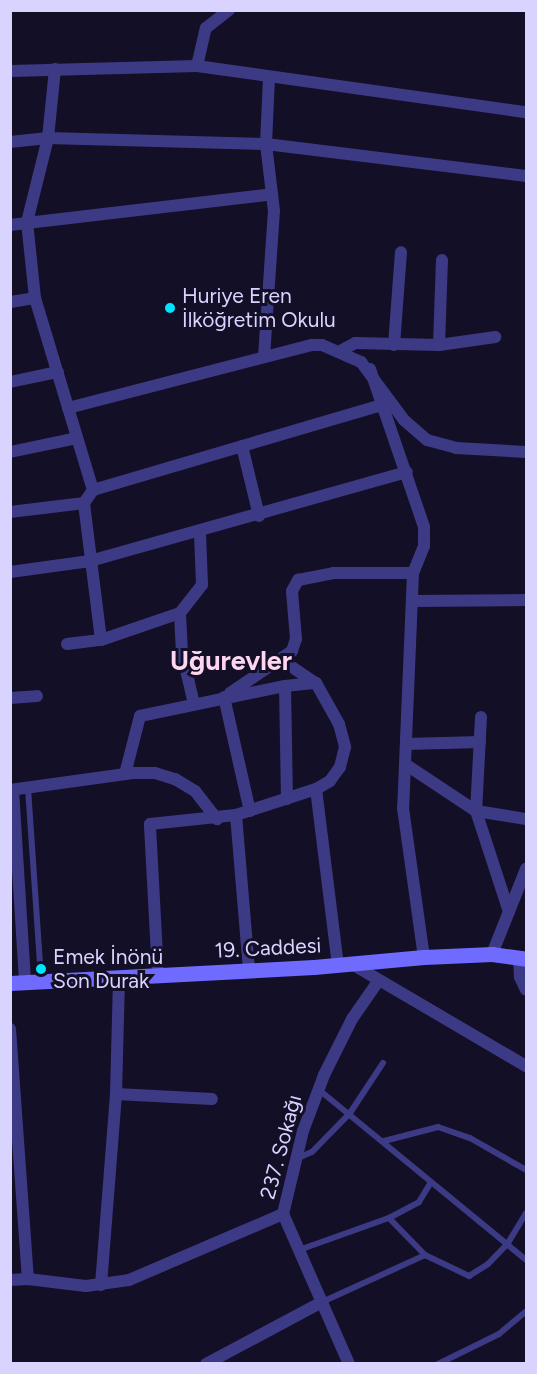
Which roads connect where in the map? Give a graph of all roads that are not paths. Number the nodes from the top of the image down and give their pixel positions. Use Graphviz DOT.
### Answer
graph roads {
  1 [pos="229,10"];
  2 [pos="197,66"];
  3 [pos="55,69"];
  4 [pos="10,71"];
  5 [pos="268,77"];
  6 [pos="526,112"];
  7 [pos="48,138"];
  8 [pos="10,142"];
  9 [pos="266,144"];
  10 [pos="526,176"];
  11 [pos="272,194"];
  12 [pos="27,222"];
  13 [pos="10,225"];
  14 [pos="401,252"];
  15 [pos="442,260"];
  16 [pos="35,298"];
  17 [pos="10,302"];
  18 [pos="495,338"];
  19 [pos="394,345"];
  20 [pos="439,345"];
  21 [pos="342,350"];
  22 [pos="264,357"];
  23 [pos="370,369"];
  24 [pos="58,372"];
  25 [pos="10,382"];
  26 [pos="382,405"];
  27 [pos="68,408"];
  28 [pos="77,438"];
  29 [pos="242,446"];
  30 [pos="10,452"];
  31 [pos="526,452"];
  32 [pos="407,472"];
  33 [pos="93,490"];
  34 [pos="84,503"];
  35 [pos="10,512"];
  36 [pos="259,516"];
  37 [pos="200,532"];
  38 [pos="90,561"];
  39 [pos="10,572"];
  40 [pos="413,573"];
  41 [pos="526,600"];
  42 [pos="412,601"];
  43 [pos="180,613"];
  44 [pos="100,640"];
  45 [pos="67,644"];
  46 [pos="283,661"];
  47 [pos="316,683"];
  48 [pos="285,686"];
  49 [pos="38,696"];
  50 [pos="224,697"];
  51 [pos="10,698"];
  52 [pos="194,704"];
  53 [pos="481,717"];
  54 [pos="480,742"];
  55 [pos="406,744"];
  56 [pos="405,764"];
  57 [pos="125,774"];
  58 [pos="28,788"];
  59 [pos="316,789"];
  60 [pos="12,790"];
  61 [pos="287,799"];
  62 [pos="250,811"];
  63 [pos="476,811"];
  64 [pos="236,815"];
  65 [pos="217,819"];
  66 [pos="526,819"];
  67 [pos="526,869"];
  68 [pos="15,896"];
  69 [pos="509,912"];
  70 [pos="492,954"];
  71 [pos="424,957"];
  72 [pos="523,959"];
  73 [pos="345,964"];
  74 [pos="249,970"];
  75 [pos="158,974"];
  76 [pos="119,976"];
  77 [pos="379,980"];
  78 [pos="41,982"];
  79 [pos="18,983"];
  80 [pos="526,990"];
  81 [pos="10,1029"];
  82 [pos="383,1064"];
  83 [pos="526,1066"];
  84 [pos="318,1089"];
  85 [pos="116,1094"];
  86 [pos="212,1099"];
  87 [pos="350,1113"];
  88 [pos="384,1141"];
  89 [pos="15,1155"];
  90 [pos="295,1159"];
  91 [pos="526,1170"];
  92 [pos="430,1184"];
  93 [pos="283,1214"];
  94 [pos="526,1214"];
  95 [pos="389,1218"];
  96 [pos="508,1243"];
  97 [pos="299,1250"];
  98 [pos="426,1255"];
  99 [pos="526,1260"];
  100 [pos="28,1279"];
  101 [pos="10,1280"];
  102 [pos="100,1285"];
  103 [pos="322,1302"];
  104 [pos="526,1311"];
  105 [pos="206,1364"];
  106 [pos="349,1364"];
  107 [pos="438,1364"];
  1 -- 2 [label="street"];
  2 -- 3 [label="street"];
  2 -- 5 [label="street"];
  3 -- 4 [label="street"];
  3 -- 7 [label="street"];
  5 -- 6 [label="street"];
  5 -- 9 [label="street"];
  7 -- 8 [label="street"];
  7 -- 9 [label="street"];
  7 -- 12 [label="street"];
  9 -- 10 [label="street"];
  9 -- 11 [label="street"];
  11 -- 12 [label="street"];
  11 -- 22 [label="street"];
  12 -- 13 [label="street"];
  12 -- 16 [label="street"];
  14 -- 19 [label="street"];
  15 -- 20 [label="street"];
  16 -- 17 [label="street"];
  16 -- 24 [label="street"];
  18 -- 20 [label="street"];
  19 -- 20 [label="street"];
  19 -- 21 [label="street"];
  21 -- 22 [label="street"];
  21 -- 23 [label="street"];
  22 -- 27 [label="street"];
  23 -- 26 [label="street"];
  23 -- 31 [label="street"];
  24 -- 25 [label="street"];
  24 -- 27 [label="street"];
  26 -- 29 [label="street"];
  26 -- 32 [label="street"];
  27 -- 28 [label="street"];
  28 -- 30 [label="street"];
  28 -- 33 [label="street"];
  29 -- 33 [label="street"];
  29 -- 36 [label="street"];
  32 -- 36 [label="street"];
  32 -- 40 [label="street"];
  33 -- 34 [label="street"];
  34 -- 35 [label="street"];
  34 -- 38 [label="street"];
  36 -- 37 [label="street"];
  37 -- 38 [label="street"];
  37 -- 43 [label="street"];
  38 -- 39 [label="street"];
  38 -- 44 [label="street"];
  40 -- 42 [label="street"];
  40 -- 46 [label="street"];
  41 -- 42 [label="street"];
  42 -- 55 [label="street"];
  43 -- 44 [label="street"];
  43 -- 52 [label="street"];
  44 -- 45 [label="street"];
  46 -- 47 [label="street"];
  46 -- 50 [label="street"];
  47 -- 48 [label="street"];
  47 -- 59 [label="street"];
  48 -- 50 [label="street"];
  48 -- 61 [label="street"];
  49 -- 51 [label="street"];
  50 -- 52 [label="street"];
  50 -- 62 [label="street"];
  52 -- 57 [label="street"];
  53 -- 54 [label="street"];
  54 -- 55 [label="street"];
  54 -- 63 [label="street"];
  55 -- 56 [label="street"];
  56 -- 63 [label="street"];
  56 -- 71 [label="street"];
  57 -- 58 [label="street"];
  57 -- 65 [label="street"];
  58 -- 60 [label="street"];
  58 -- 78 [label="lane"];
  59 -- 61 [label="street"];
  59 -- 73 [label="street"];
  60 -- 68 [label="street"];
  61 -- 62 [label="street"];
  62 -- 64 [label="street"];
  63 -- 66 [label="street"];
  63 -- 69 [label="street"];
  64 -- 65 [label="street"];
  64 -- 74 [label="street"];
  65 -- 75 [label="street"];
  67 -- 69 [label="street"];
  68 -- 79 [label="street"];
  69 -- 70 [label="street"];
  70 -- 71 [label="street, 19. Caddesi"];
  70 -- 72 [label="street, 19. Caddesi"];
  71 -- 73 [label="street, 19. Caddesi"];
  72 -- 80 [label="street"];
  73 -- 74 [label="street, 19. Caddesi"];
  73 -- 77 [label="street"];
  74 -- 75 [label="street, 19. Caddesi"];
  75 -- 76 [label="street, 19. Caddesi"];
  76 -- 78 [label="street, 19. Caddesi"];
  76 -- 85 [label="street"];
  77 -- 83 [label="street"];
  77 -- 84 [label="street, 237. Sokağı"];
  78 -- 79 [label="street, 19. Caddesi"];
  81 -- 89 [label="street"];
  82 -- 87 [label="lane"];
  84 -- 87 [label="lane"];
  84 -- 90 [label="street, 237. Sokağı"];
  85 -- 86 [label="street"];
  85 -- 102 [label="street"];
  87 -- 88 [label="lane"];
  87 -- 90 [label="lane"];
  88 -- 91 [label="lane"];
  88 -- 92 [label="lane"];
  89 -- 100 [label="street"];
  90 -- 93 [label="street, 237. Sokağı"];
  92 -- 95 [label="lane"];
  92 -- 96 [label="lane"];
  93 -- 97 [label="street, 237. Sokağı"];
  93 -- 102 [label="street"];
  94 -- 96 [label="lane"];
  95 -- 97 [label="lane"];
  95 -- 98 [label="lane"];
  96 -- 98 [label="lane"];
  96 -- 99 [label="lane"];
  97 -- 103 [label="street, 237. Sokağı"];
  98 -- 103 [label="lane"];
  100 -- 101 [label="street"];
  100 -- 102 [label="street"];
  103 -- 105 [label="street"];
  103 -- 106 [label="street, 237. Sokağı"];
  104 -- 107 [label="lane"];
}
